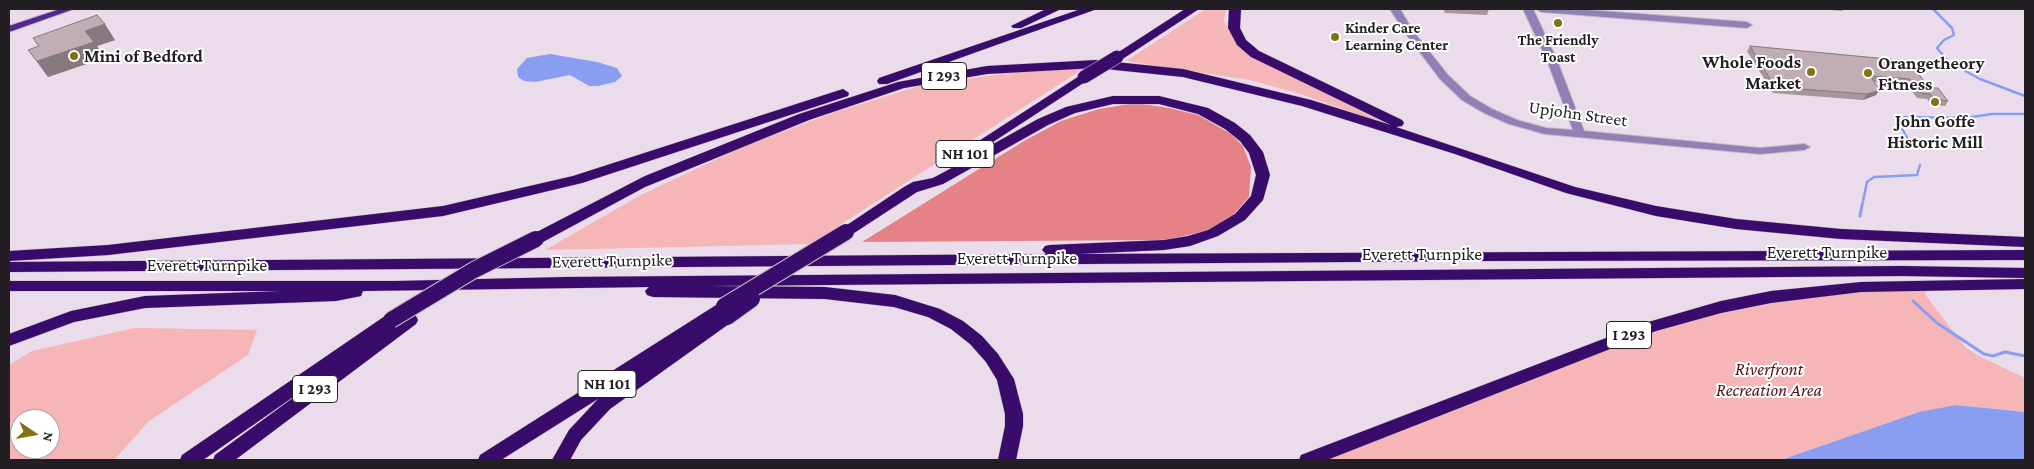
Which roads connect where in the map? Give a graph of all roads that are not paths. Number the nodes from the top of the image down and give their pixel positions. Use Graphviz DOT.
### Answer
graph roads {
  1 [pos="45,9"];
  2 [pos="69,9"];
  3 [pos="1054,9"];
  4 [pos="1091,9"];
  5 [pos="1193,9"];
  6 [pos="1235,9"];
  7 [pos="1395,9"];
  8 [pos="1528,9"];
  9 [pos="1541,9"];
  10 [pos="9,21"];
  11 [pos="1747,25"];
  12 [pos="9,29"];
  13 [pos="872,84"];
  14 [pos="844,93"];
  15 [pos="1580,135"];
  16 [pos="1804,147"];
  17 [pos="1460,151"];
  18 [pos="641,184"];
  19 [pos="909,190"];
  20 [pos="536,239"];
  21 [pos="2025,242"];
  22 [pos="2025,255"];
  23 [pos="9,256"];
  24 [pos="896,260"];
  25 [pos="9,267"];
  26 [pos="2025,273"];
  27 [pos="500,282"];
  28 [pos="2025,284"];
  29 [pos="9,286"];
  30 [pos="396,286"];
  31 [pos="726,312"];
  32 [pos="9,340"];
  33 [pos="188,460"];
  34 [pos="222,460"];
  35 [pos="487,460"];
  36 [pos="561,460"];
  37 [pos="1007,460"];
  38 [pos="1308,460"];
  1 -- 10 [label="main road"];
  2 -- 12 [label="main road"];
  3 -- 13 [label="highway"];
  4 -- 13 [label="highway"];
  5 -- 19 [label="highway, NH 101, bridge"];
  6 -- 17 [label="highway"];
  7 -- 15 [label="street, Upjohn Street"];
  8 -- 15 [label="street"];
  9 -- 11 [label="street"];
  13 -- 14 [label="highway"];
  14 -- 18 [label="highway"];
  14 -- 23 [label="highway"];
  15 -- 16 [label="street, Upjohn Street"];
  17 -- 18 [label="highway, I 293"];
  17 -- 21 [label="highway, I 293"];
  18 -- 20 [label="highway, I 293"];
  19 -- 24 [label="highway"];
  19 -- 31 [label="highway, NH 101, bridge"];
  20 -- 33 [label="highway, bridge"];
  20 -- 34 [label="highway, I 293, bridge"];
  22 -- 24 [label="highway, Everett Turnpike"];
  24 -- 25 [label="highway, Everett Turnpike"];
  26 -- 27 [label="highway, Everett Turnpike"];
  27 -- 30 [label="highway, Everett Turnpike"];
  27 -- 37 [label="highway"];
  28 -- 38 [label="highway, I 293"];
  29 -- 30 [label="highway, Everett Turnpike"];
  30 -- 32 [label="highway"];
  31 -- 35 [label="highway, NH 101"];
  31 -- 36 [label="highway"];
}
